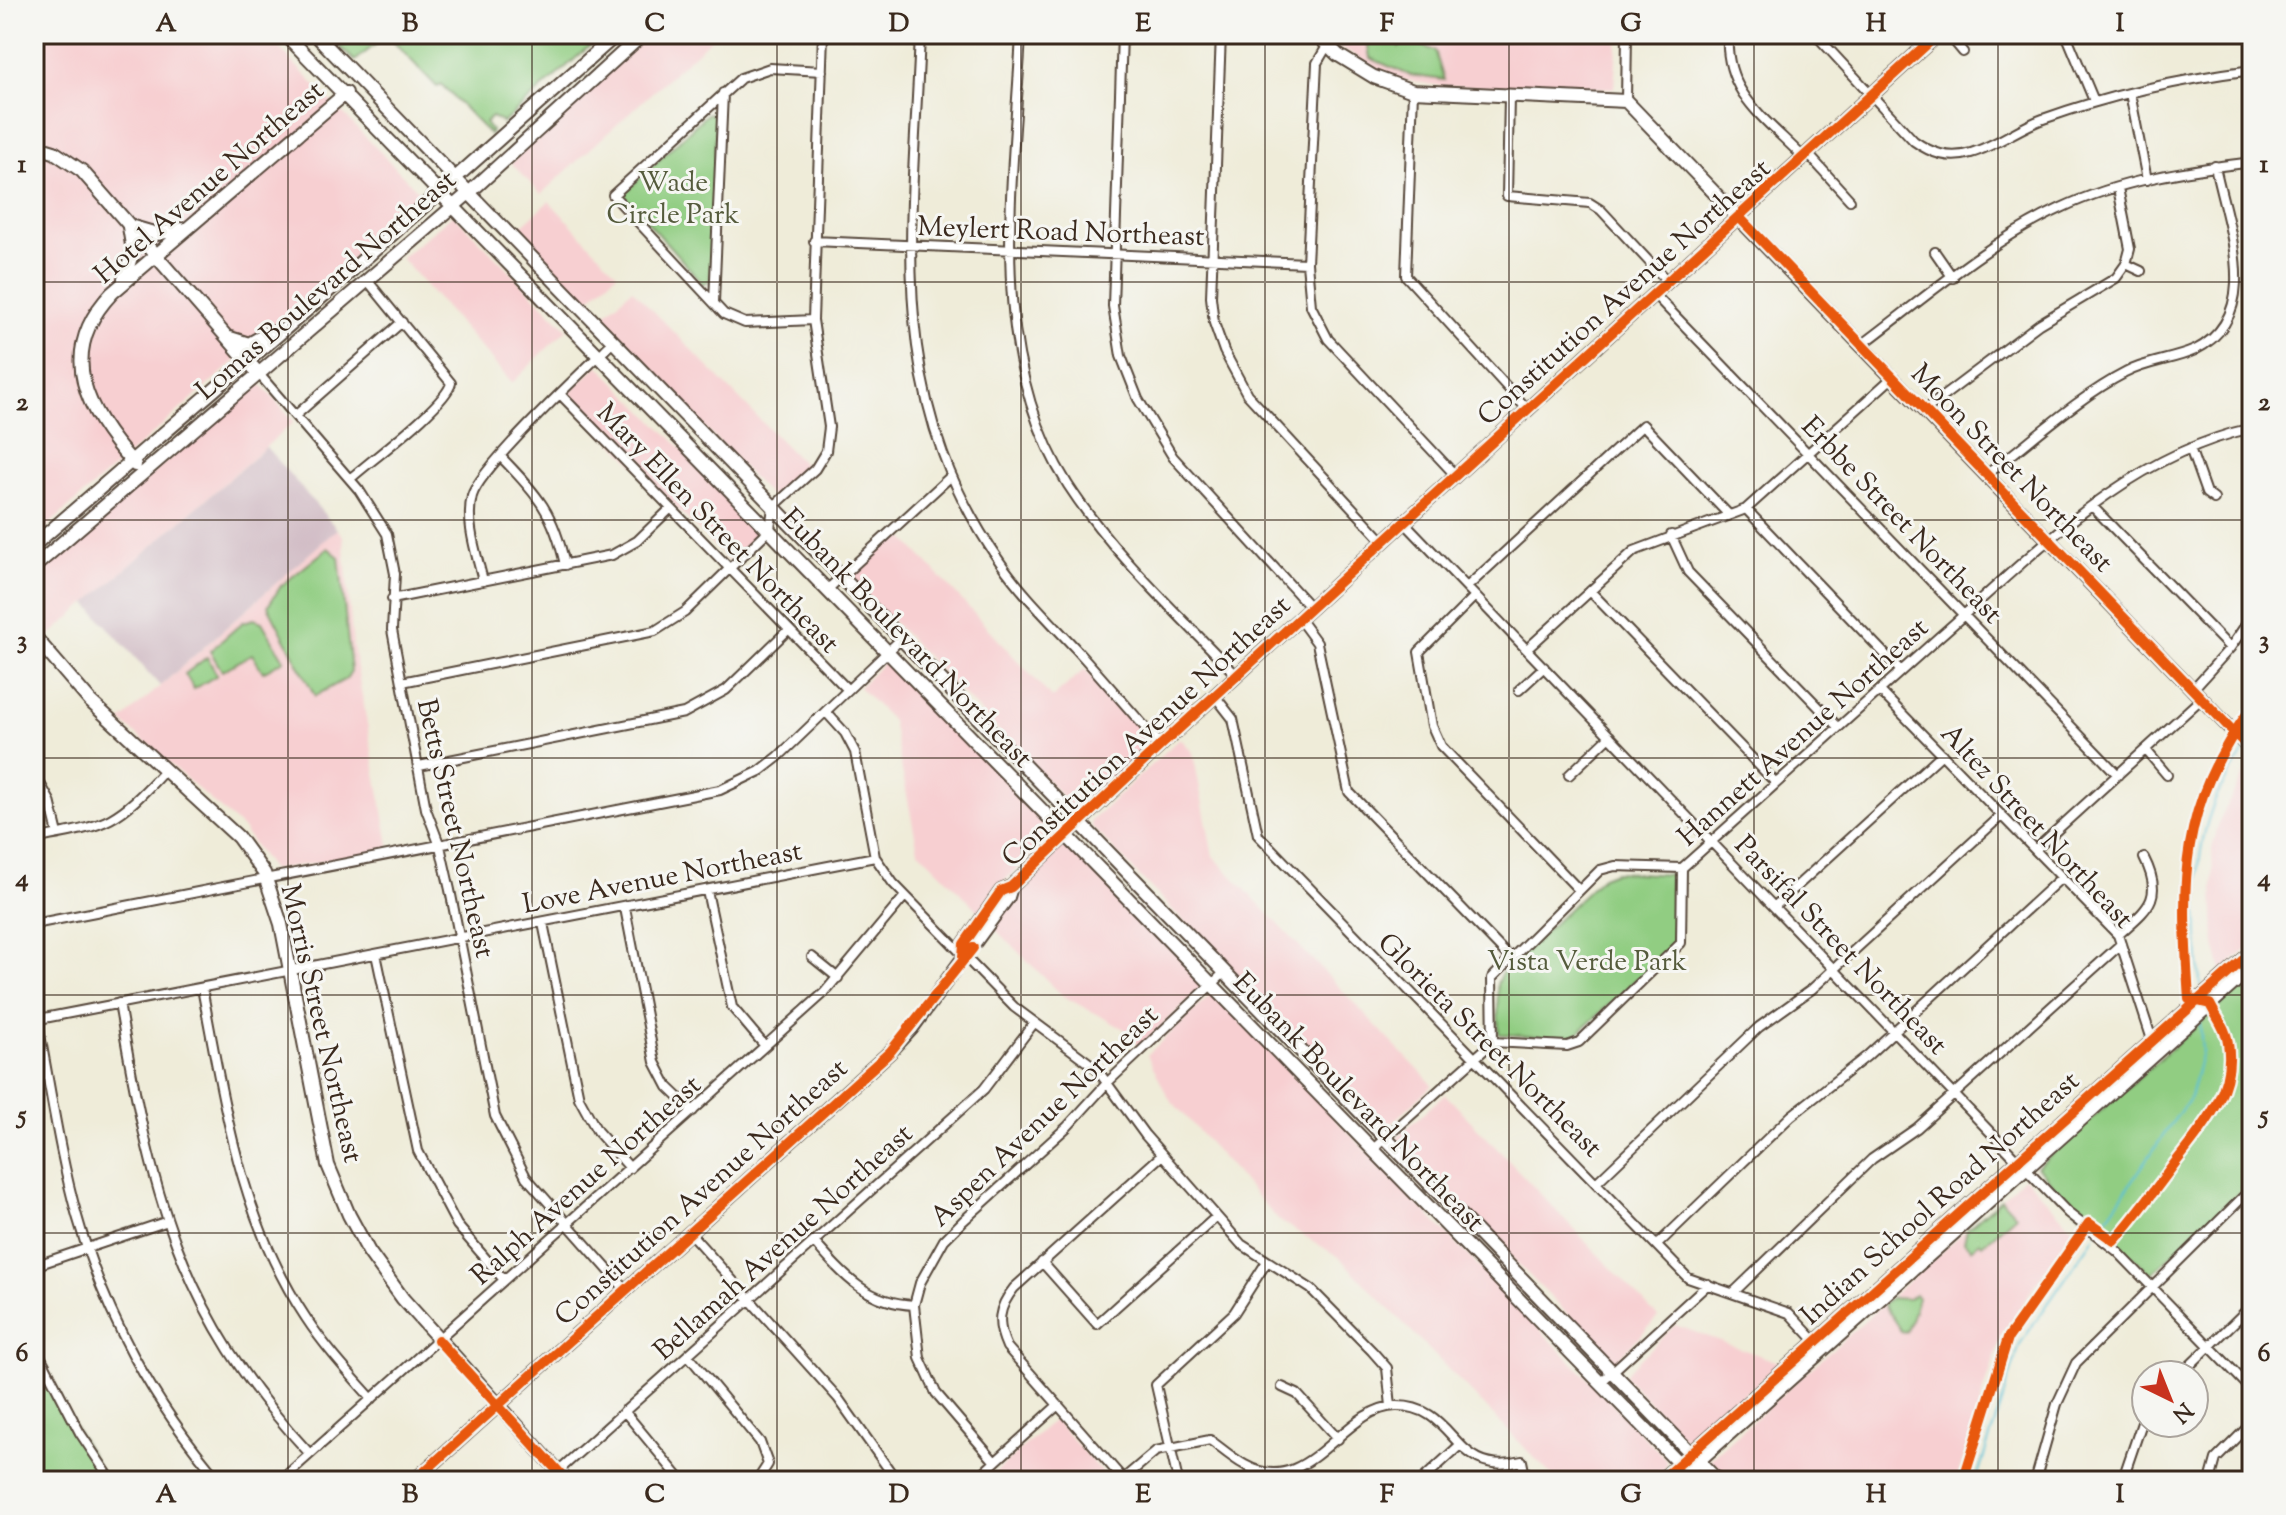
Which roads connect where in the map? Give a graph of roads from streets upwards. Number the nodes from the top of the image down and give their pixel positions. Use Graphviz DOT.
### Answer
graph roads {
  1 [pos="285,34"];
  2 [pos="292,34"];
  3 [pos="315,34"];
  4 [pos="619,34"];
  5 [pos="643,34"];
  6 [pos="823,34"];
  7 [pos="920,34"];
  8 [pos="1021,34"];
  9 [pos="1122,34"];
  10 [pos="1221,34"];
  11 [pos="1316,34"];
  12 [pos="1627,34"];
  13 [pos="1728,34"];
  14 [pos="1815,34"];
  15 [pos="1938,34"];
  16 [pos="1948,34"];
  17 [pos="2066,34"];
  18 [pos="1327,46"];
  19 [pos="1963,52"];
  20 [pos="2252,70"];
  21 [pos="822,71"];
  22 [pos="356,75"];
  23 [pos="591,81"];
  24 [pos="1413,91"];
  25 [pos="346,93"];
  26 [pos="723,93"];
  27 [pos="2130,93"];
  28 [pos="1872,95"];
  29 [pos="1509,96"];
  30 [pos="1626,101"];
  31 [pos="2094,101"];
  32 [pos="34,146"];
  33 [pos="1806,156"];
  34 [pos="2252,162"];
  35 [pos="2215,166"];
  36 [pos="456,177"];
  37 [pos="2147,180"];
  38 [pos="2118,188"];
  39 [pos="441,190"];
  40 [pos="470,192"];
  41 [pos="1850,200"];
  42 [pos="455,205"];
  43 [pos="1739,217"];
  44 [pos="128,224"];
  45 [pos="191,225"];
  46 [pos="814,241"];
  47 [pos="912,246"];
  48 [pos="1012,249"];
  49 [pos="1935,252"];
  50 [pos="1114,254"];
  51 [pos="155,256"];
  52 [pos="1211,258"];
  53 [pos="1307,263"];
  54 [pos="2126,264"];
  55 [pos="2141,271"];
  56 [pos="1953,278"];
  57 [pos="367,280"];
  58 [pos="1668,282"];
  59 [pos="120,287"];
  60 [pos="1654,294"];
  61 [pos="316,302"];
  62 [pos="714,302"];
  63 [pos="813,320"];
  64 [pos="402,322"];
  65 [pos="221,331"];
  66 [pos="613,342"];
  67 [pos="1863,344"];
  68 [pos="600,355"];
  69 [pos="248,361"];
  70 [pos="259,374"];
  71 [pos="1893,377"];
  72 [pos="560,394"];
  73 [pos="1528,410"];
  74 [pos="1925,410"];
  75 [pos="295,416"];
  76 [pos="693,425"];
  77 [pos="2252,428"];
  78 [pos="681,437"];
  79 [pos="2190,448"];
  80 [pos="1809,453"];
  81 [pos="501,457"];
  82 [pos="131,460"];
  83 [pos="143,473"];
  84 [pos="1987,474"];
  85 [pos="1456,476"];
  86 [pos="950,477"];
  87 [pos="350,479"];
  88 [pos="2214,499"];
  89 [pos="2092,506"];
  90 [pos="773,507"];
  91 [pos="670,509"];
  92 [pos="1746,509"];
  93 [pos="1729,515"];
  94 [pos="1405,523"];
  95 [pos="770,529"];
  96 [pos="1671,535"];
  97 [pos="2048,538"];
  98 [pos="1384,542"];
  99 [pos="34,545"];
  100 [pos="565,565"];
  101 [pos="34,567"];
  102 [pos="729,570"];
  103 [pos="841,577"];
  104 [pos="483,581"];
  105 [pos="1467,587"];
  106 [pos="828,589"];
  107 [pos="1590,591"];
  108 [pos="1475,596"];
  109 [pos="392,599"];
  110 [pos="1312,609"];
  111 [pos="1965,615"];
  112 [pos="2252,616"];
  113 [pos="1300,620"];
  114 [pos="788,630"];
  115 [pos="901,639"];
  116 [pos="35,640"];
  117 [pos="2230,648"];
  118 [pos="1527,649"];
  119 [pos="888,651"];
  120 [pos="1544,667"];
  121 [pos="1901,671"];
  122 [pos="1237,676"];
  123 [pos="402,682"];
  124 [pos="848,690"];
  125 [pos="1519,690"];
  126 [pos="1880,691"];
  127 [pos="2197,693"];
  128 [pos="1215,696"];
  129 [pos="826,712"];
  130 [pos="1838,727"];
  131 [pos="1610,736"];
  132 [pos="1161,745"];
  133 [pos="2146,750"];
  134 [pos="2252,751"];
  135 [pos="1942,754"];
  136 [pos="1017,758"];
  137 [pos="419,766"];
  138 [pos="165,770"];
  139 [pos="1004,770"];
  140 [pos="34,773"];
  141 [pos="1569,775"];
  142 [pos="2118,775"];
  143 [pos="2167,775"];
  144 [pos="1776,783"];
  145 [pos="2002,815"];
  146 [pos="1079,821"];
  147 [pos="1066,833"];
  148 [pos="58,834"];
  149 [pos="34,839"];
  150 [pos="1711,841"];
  151 [pos="440,846"];
  152 [pos="2036,849"];
  153 [pos="875,857"];
  154 [pos="2144,858"];
  155 [pos="1682,868"];
  156 [pos="2062,877"];
  157 [pos="268,879"];
  158 [pos="1579,890"];
  159 [pos="707,891"];
  160 [pos="905,896"];
  161 [pos="1159,904"];
  162 [pos="1775,906"];
  163 [pos="625,908"];
  164 [pos="1146,916"];
  165 [pos="543,923"];
  166 [pos="34,924"];
  167 [pos="460,937"];
  168 [pos="2120,940"];
  169 [pos="2252,952"];
  170 [pos="376,954"];
  171 [pos="812,957"];
  172 [pos="963,957"];
  173 [pos="1510,958"];
  174 [pos="2252,967"];
  175 [pos="1834,968"];
  176 [pos="289,972"];
  177 [pos="1225,972"];
  178 [pos="838,978"];
  179 [pos="1212,983"];
  180 [pos="202,988"];
  181 [pos="119,1003"];
  182 [pos="36,1020"];
  183 [pos="1034,1023"];
  184 [pos="1895,1030"];
  185 [pos="1493,1042"];
  186 [pos="2154,1044"];
  187 [pos="1296,1045"];
  188 [pos="765,1046"];
  189 [pos="1283,1057"];
  190 [pos="1474,1058"];
  191 [pos="1108,1082"];
  192 [pos="1955,1092"];
  193 [pos="693,1111"];
  194 [pos="1385,1137"];
  195 [pos="1372,1150"];
  196 [pos="1162,1155"];
  197 [pos="2023,1162"];
  198 [pos="630,1168"];
  199 [pos="1597,1182"];
  200 [pos="2252,1182"];
  201 [pos="1216,1217"];
  202 [pos="165,1222"];
  203 [pos="567,1224"];
  204 [pos="1474,1229"];
  205 [pos="690,1233"];
  206 [pos="1461,1241"];
  207 [pos="814,1242"];
  208 [pos="1657,1245"];
  209 [pos="88,1248"];
  210 [pos="1042,1262"];
  211 [pos="1266,1263"];
  212 [pos="34,1266"];
  213 [pos="504,1280"];
  214 [pos="1708,1284"];
  215 [pos="2151,1287"];
  216 [pos="626,1290"];
  217 [pos="1733,1293"];
  218 [pos="750,1300"];
  219 [pos="1544,1301"];
  220 [pos="914,1305"];
  221 [pos="2252,1305"];
  222 [pos="1532,1313"];
  223 [pos="438,1340"];
  224 [pos="1818,1344"];
  225 [pos="2209,1346"];
  226 [pos="35,1350"];
  227 [pos="688,1355"];
  228 [pos="2196,1359"];
  229 [pos="1612,1372"];
  230 [pos="1600,1383"];
  231 [pos="1282,1387"];
  232 [pos="2252,1390"];
  233 [pos="372,1399"];
  234 [pos="499,1405"];
  235 [pos="1057,1406"];
  236 [pos="1391,1406"];
  237 [pos="624,1411"];
  238 [pos="2252,1423"];
  239 [pos="1338,1439"];
  240 [pos="2136,1439"];
  241 [pos="1460,1445"];
  242 [pos="1169,1447"];
  243 [pos="310,1454"];
  244 [pos="1694,1456"];
  245 [pos="995,1462"];
  246 [pos="1687,1472"];
  247 [pos="562,1476"];
  248 [pos="1271,1476"];
  249 [pos="112,1481"];
  250 [pos="220,1481"];
  251 [pos="280,1481"];
  252 [pos="414,1481"];
  253 [pos="547,1481"];
  254 [pos="682,1481"];
  255 [pos="757,1481"];
  256 [pos="897,1481"];
  257 [pos="974,1481"];
  258 [pos="1178,1481"];
  259 [pos="1421,1481"];
  260 [pos="1526,1481"];
  261 [pos="1660,1481"];
  262 [pos="1676,1481"];
  263 [pos="1718,1481"];
  264 [pos="2035,1481"];
  265 [pos="2122,1481"];
  266 [pos="2210,1481"];
  1 -- 25 [label="street, Eubank Boulevard Northeast"];
  2 -- 22 [label="street"];
  3 -- 22 [label="street, Eubank Boulevard Northeast"];
  4 -- 23 [label="street"];
  4 -- 36 [label="street, Lomas Boulevard Northeast"];
  5 -- 23 [label="street, Lomas Boulevard Northeast"];
  6 -- 21 [label="street"];
  7 -- 47 [label="street"];
  8 -- 48 [label="street"];
  9 -- 50 [label="street"];
  10 -- 52 [label="street"];
  11 -- 18 [label="street"];
  12 -- 30 [label="street"];
  13 -- 33 [label="street"];
  14 -- 28 [label="street"];
  15 -- 28 [label="street, Constitution Avenue Northeast"];
  16 -- 19 [label="street"];
  17 -- 31 [label="street"];
  18 -- 24 [label="street"];
  18 -- 53 [label="street"];
  20 -- 27 [label="street"];
  21 -- 26 [label="street"];
  21 -- 46 [label="street"];
  22 -- 36 [label="street, Eubank Boulevard Northeast"];
  23 -- 40 [label="street, Lomas Boulevard Northeast"];
  24 -- 29 [label="street"];
  24 -- 73 [label="street"];
  25 -- 39 [label="street, Eubank Boulevard Northeast"];
  25 -- 45 [label="street, Hotel Avenue Northeast"];
  26 -- 62 [label="street"];
  26 -- 62 [label="street"];
  27 -- 31 [label="street"];
  27 -- 37 [label="street"];
  28 -- 31 [label="street"];
  28 -- 33 [label="street, Constitution Avenue Northeast"];
  29 -- 30 [label="street"];
  29 -- 58 [label="street"];
  30 -- 43 [label="street, Moon Street Northeast"];
  32 -- 44 [label="street"];
  33 -- 41 [label="street"];
  33 -- 43 [label="street, Constitution Avenue Northeast"];
  34 -- 35 [label="street"];
  35 -- 37 [label="street"];
  35 -- 84 [label="street"];
  36 -- 39 [label="street, Lomas Boulevard Northeast"];
  36 -- 40 [label="street, Eubank Boulevard Northeast"];
  37 -- 38 [label="street"];
  38 -- 54 [label="street"];
  38 -- 56 [label="street"];
  39 -- 42 [label="street, Eubank Boulevard Northeast"];
  39 -- 61 [label="street, Lomas Boulevard Northeast"];
  40 -- 42 [label="street, Lomas Boulevard Northeast"];
  40 -- 66 [label="street, Eubank Boulevard Northeast"];
  42 -- 57 [label="street, Lomas Boulevard Northeast"];
  42 -- 68 [label="street, Eubank Boulevard Northeast"];
  43 -- 58 [label="street, Constitution Avenue Northeast"];
  43 -- 67 [label="street, Moon Street Northeast"];
  44 -- 45 [label="street"];
  44 -- 51 [label="street"];
  44 -- 59 [label="street"];
  45 -- 51 [label="street, Hotel Avenue Northeast"];
  46 -- 47 [label="street, Meylert Road Northeast"];
  46 -- 63 [label="street"];
  47 -- 48 [label="street, Meylert Road Northeast"];
  47 -- 86 [label="street"];
  48 -- 50 [label="street, Meylert Road Northeast"];
  48 -- 122 [label="street"];
  49 -- 56 [label="street"];
  50 -- 52 [label="street, Meylert Road Northeast"];
  50 -- 110 [label="street"];
  51 -- 59 [label="street, Hotel Avenue Northeast"];
  51 -- 65 [label="street"];
  52 -- 53 [label="street, Meylert Road Northeast"];
  52 -- 98 [label="street"];
  53 -- 85 [label="street"];
  54 -- 55 [label="street"];
  54 -- 74 [label="street"];
  56 -- 67 [label="street"];
  57 -- 64 [label="street"];
  57 -- 70 [label="street, Lomas Boulevard Northeast"];
  58 -- 60 [label="street, Constitution Avenue Northeast"];
  59 -- 82 [label="street, Hotel Avenue Northeast"];
  60 -- 73 [label="street, Constitution Avenue Northeast"];
  60 -- 80 [label="street, Erbbe Street Northeast"];
  61 -- 65 [label="street"];
  61 -- 69 [label="street, Lomas Boulevard Northeast"];
  62 -- 63 [label="street"];
  63 -- 90 [label="street"];
  64 -- 75 [label="street"];
  64 -- 87 [label="street"];
  65 -- 69 [label="street"];
  66 -- 68 [label="street"];
  66 -- 76 [label="street, Eubank Boulevard Northeast"];
  67 -- 71 [label="street, Moon Street Northeast"];
  68 -- 72 [label="street"];
  68 -- 78 [label="street, Eubank Boulevard Northeast"];
  69 -- 70 [label="street"];
  69 -- 82 [label="street, Lomas Boulevard Northeast"];
  70 -- 75 [label="street, Betts Street Northeast"];
  70 -- 83 [label="street, Lomas Boulevard Northeast"];
  71 -- 74 [label="street, Moon Street Northeast"];
  71 -- 80 [label="street"];
  72 -- 81 [label="street"];
  72 -- 91 [label="street, Mary Ellen Street Northeast"];
  73 -- 85 [label="street, Constitution Avenue Northeast"];
  74 -- 84 [label="street, Moon Street Northeast"];
  75 -- 87 [label="street, Betts Street Northeast"];
  76 -- 78 [label="street"];
  76 -- 90 [label="street, Eubank Boulevard Northeast"];
  77 -- 79 [label="street, Hannett Avenue Northeast"];
  78 -- 95 [label="street, Eubank Boulevard Northeast"];
  79 -- 88 [label="street"];
  79 -- 89 [label="street, Hannett Avenue Northeast"];
  80 -- 92 [label="street"];
  80 -- 111 [label="street, Erbbe Street Northeast"];
  81 -- 100 [label="street"];
  81 -- 104 [label="street"];
  82 -- 83 [label="street, Hotel Avenue Northeast"];
  82 -- 99 [label="street, Lomas Boulevard Northeast"];
  83 -- 101 [label="street, Lomas Boulevard Northeast"];
  84 -- 97 [label="street, Moon Street Northeast"];
  85 -- 94 [label="street, Constitution Avenue Northeast"];
  86 -- 103 [label="street"];
  86 -- 132 [label="street"];
  87 -- 109 [label="street, Betts Street Northeast"];
  89 -- 97 [label="street, Hannett Avenue Northeast"];
  89 -- 117 [label="street"];
  90 -- 95 [label="street"];
  90 -- 103 [label="street, Eubank Boulevard Northeast"];
  91 -- 100 [label="street"];
  91 -- 102 [label="street, Mary Ellen Street Northeast"];
  92 -- 93 [label="street"];
  92 -- 121 [label="street"];
  93 -- 96 [label="street"];
  93 -- 105 [label="street"];
  94 -- 98 [label="street, Constitution Avenue Northeast"];
  94 -- 105 [label="street, Parsifal Street Northeast"];
  95 -- 102 [label="street"];
  95 -- 106 [label="street, Eubank Boulevard Northeast"];
  96 -- 107 [label="street"];
  96 -- 130 [label="street"];
  97 -- 111 [label="street, Hannett Avenue Northeast"];
  97 -- 127 [label="street, Moon Street Northeast"];
  98 -- 110 [label="street, Constitution Avenue Northeast"];
  100 -- 104 [label="street"];
  102 -- 114 [label="street, Mary Ellen Street Northeast"];
  102 -- 123 [label="street"];
  103 -- 106 [label="street"];
  103 -- 115 [label="street, Eubank Boulevard Northeast"];
  104 -- 109 [label="street"];
  105 -- 108 [label="street, Parsifal Street Northeast"];
  106 -- 119 [label="street, Eubank Boulevard Northeast"];
  107 -- 118 [label="street"];
  107 -- 144 [label="street"];
  108 -- 118 [label="street, Parsifal Street Northeast"];
  108 -- 158 [label="street"];
  109 -- 123 [label="street, Betts Street Northeast"];
  110 -- 113 [label="street, Constitution Avenue Northeast"];
  111 -- 121 [label="street, Hannett Avenue Northeast"];
  111 -- 142 [label="street, Erbbe Street Northeast"];
  112 -- 117 [label="street"];
  113 -- 122 [label="street, Constitution Avenue Northeast"];
  113 -- 173 [label="street"];
  114 -- 124 [label="street, Mary Ellen Street Northeast"];
  114 -- 137 [label="street"];
  115 -- 119 [label="street"];
  115 -- 136 [label="street, Eubank Boulevard Northeast"];
  116 -- 138 [label="street, Morris Street Northeast"];
  117 -- 127 [label="street"];
  118 -- 120 [label="street, Parsifal Street Northeast"];
  119 -- 124 [label="street"];
  119 -- 139 [label="street, Eubank Boulevard Northeast"];
  120 -- 125 [label="street"];
  120 -- 131 [label="street, Parsifal Street Northeast"];
  121 -- 126 [label="street, Hannett Avenue Northeast"];
  122 -- 128 [label="street, Constitution Avenue Northeast"];
  123 -- 137 [label="street, Betts Street Northeast"];
  124 -- 129 [label="street"];
  126 -- 130 [label="street, Hannett Avenue Northeast"];
  126 -- 135 [label="street, Altez Street Northeast"];
  127 -- 133 [label="street"];
  127 -- 134 [label="street, Moon Street Northeast"];
  128 -- 132 [label="street, Constitution Avenue Northeast"];
  128 -- 190 [label="street, Glorieta Street Northeast"];
  129 -- 151 [label="street"];
  129 -- 153 [label="street"];
  130 -- 144 [label="street, Hannett Avenue Northeast"];
  131 -- 141 [label="street"];
  131 -- 150 [label="street, Parsifal Street Northeast"];
  132 -- 146 [label="street, Constitution Avenue Northeast"];
  133 -- 142 [label="street"];
  133 -- 143 [label="street"];
  135 -- 145 [label="street, Altez Street Northeast"];
  135 -- 162 [label="street"];
  136 -- 139 [label="street"];
  136 -- 146 [label="street, Eubank Boulevard Northeast"];
  137 -- 151 [label="street, Betts Street Northeast"];
  138 -- 148 [label="street"];
  138 -- 157 [label="street, Morris Street Northeast"];
  139 -- 147 [label="street, Eubank Boulevard Northeast"];
  140 -- 148 [label="street"];
  142 -- 152 [label="street"];
  144 -- 150 [label="street, Hannett Avenue Northeast"];
  145 -- 152 [label="street, Altez Street Northeast"];
  145 -- 175 [label="street"];
  146 -- 147 [label="street, Constitution Avenue Northeast"];
  146 -- 161 [label="street, Eubank Boulevard Northeast"];
  147 -- 164 [label="street, Eubank Boulevard Northeast"];
  147 -- 172 [label="street, Constitution Avenue Northeast"];
  148 -- 149 [label="street"];
  150 -- 155 [label="street, Hannett Avenue Northeast"];
  150 -- 162 [label="street, Parsifal Street Northeast"];
  151 -- 157 [label="street"];
  151 -- 167 [label="street, Betts Street Northeast"];
  152 -- 156 [label="street, Altez Street Northeast"];
  153 -- 159 [label="street, Love Avenue Northeast"];
  153 -- 160 [label="street"];
  154 -- 168 [label="street"];
  155 -- 158 [label="street, Hannett Avenue Northeast"];
  155 -- 185 [label="street"];
  156 -- 168 [label="street, Altez Street Northeast"];
  156 -- 184 [label="street"];
  157 -- 166 [label="street"];
  157 -- 176 [label="street, Morris Street Northeast"];
  158 -- 173 [label="street, Hannett Avenue Northeast"];
  159 -- 163 [label="street, Love Avenue Northeast"];
  159 -- 188 [label="street"];
  160 -- 172 [label="street"];
  160 -- 178 [label="street, Ralph Avenue Northeast"];
  161 -- 164 [label="street"];
  161 -- 177 [label="street, Eubank Boulevard Northeast"];
  162 -- 175 [label="street, Parsifal Street Northeast"];
  163 -- 165 [label="street, Love Avenue Northeast"];
  163 -- 193 [label="street"];
  164 -- 179 [label="street, Eubank Boulevard Northeast"];
  165 -- 167 [label="street, Love Avenue Northeast"];
  165 -- 198 [label="street"];
  167 -- 170 [label="street, Love Avenue Northeast"];
  167 -- 203 [label="street, Betts Street Northeast"];
  168 -- 186 [label="street, Altez Street Northeast"];
  168 -- 192 [label="street"];
  169 -- 186 [label="street, Indian School Road Northeast"];
  170 -- 176 [label="street, Love Avenue Northeast"];
  170 -- 213 [label="street"];
  171 -- 178 [label="street"];
  172 -- 183 [label="street"];
  172 -- 205 [label="street, Constitution Avenue Northeast"];
  173 -- 185 [label="street, Hannett Avenue Northeast"];
  174 -- 186 [label="street, Indian School Road Northeast"];
  175 -- 184 [label="street, Parsifal Street Northeast"];
  175 -- 199 [label="street"];
  176 -- 180 [label="street, Love Avenue Northeast"];
  176 -- 223 [label="street, Morris Street Northeast"];
  177 -- 179 [label="street, Aspen Avenue Northeast"];
  177 -- 187 [label="street, Eubank Boulevard Northeast"];
  178 -- 188 [label="street, Ralph Avenue Northeast"];
  179 -- 189 [label="street, Eubank Boulevard Northeast"];
  179 -- 191 [label="street, Aspen Avenue Northeast"];
  180 -- 181 [label="street, Love Avenue Northeast"];
  180 -- 233 [label="street"];
  181 -- 182 [label="street, Love Avenue Northeast"];
  181 -- 202 [label="street"];
  182 -- 209 [label="street"];
  183 -- 191 [label="street"];
  183 -- 207 [label="street, Bellamah Avenue Northeast"];
  184 -- 192 [label="street, Parsifal Street Northeast"];
  184 -- 208 [label="street"];
  185 -- 190 [label="street"];
  186 -- 197 [label="street, Indian School Road Northeast"];
  187 -- 189 [label="street"];
  187 -- 194 [label="street, Eubank Boulevard Northeast"];
  188 -- 193 [label="street, Ralph Avenue Northeast"];
  189 -- 195 [label="street, Eubank Boulevard Northeast"];
  190 -- 194 [label="street"];
  190 -- 199 [label="street, Glorieta Street Northeast"];
  191 -- 196 [label="street"];
  191 -- 220 [label="street, Aspen Avenue Northeast"];
  192 -- 197 [label="street, Parsifal Street Northeast"];
  192 -- 217 [label="street"];
  193 -- 198 [label="street, Ralph Avenue Northeast"];
  194 -- 195 [label="street"];
  194 -- 204 [label="street, Eubank Boulevard Northeast"];
  195 -- 206 [label="street, Eubank Boulevard Northeast"];
  196 -- 201 [label="street"];
  196 -- 210 [label="street"];
  197 -- 215 [label="street, Parsifal Street Northeast"];
  197 -- 224 [label="street, Indian School Road Northeast"];
  198 -- 203 [label="street, Ralph Avenue Northeast"];
  199 -- 208 [label="street, Glorieta Street Northeast"];
  200 -- 215 [label="street"];
  201 -- 210 [label="street"];
  201 -- 211 [label="street"];
  202 -- 209 [label="street"];
  202 -- 243 [label="street"];
  203 -- 213 [label="street, Ralph Avenue Northeast"];
  203 -- 216 [label="street, Betts Street Northeast"];
  204 -- 206 [label="street"];
  204 -- 219 [label="street, Eubank Boulevard Northeast"];
  205 -- 216 [label="street, Constitution Avenue Northeast"];
  205 -- 218 [label="street"];
  206 -- 222 [label="street, Eubank Boulevard Northeast"];
  207 -- 218 [label="street, Bellamah Avenue Northeast"];
  207 -- 220 [label="street"];
  208 -- 214 [label="street, Glorieta Street Northeast"];
  209 -- 212 [label="street"];
  209 -- 250 [label="street"];
  210 -- 235 [label="street"];
  211 -- 236 [label="street"];
  211 -- 242 [label="street"];
  213 -- 223 [label="street, Ralph Avenue Northeast"];
  214 -- 217 [label="street, Glorieta Street Northeast"];
  214 -- 229 [label="street"];
  215 -- 225 [label="street, Parsifal Street Northeast"];
  215 -- 264 [label="street"];
  216 -- 234 [label="street, Constitution Avenue Northeast"];
  217 -- 224 [label="street, Glorieta Street Northeast"];
  218 -- 227 [label="street, Bellamah Avenue Northeast"];
  218 -- 256 [label="street"];
  219 -- 222 [label="street"];
  219 -- 229 [label="street, Eubank Boulevard Northeast"];
  220 -- 245 [label="street"];
  221 -- 225 [label="street"];
  222 -- 230 [label="street, Eubank Boulevard Northeast"];
  223 -- 233 [label="street, Ralph Avenue Northeast"];
  223 -- 234 [label="street, Morris Street Northeast"];
  224 -- 244 [label="street, Indian School Road Northeast"];
  225 -- 228 [label="street"];
  225 -- 232 [label="street, Parsifal Street Northeast"];
  226 -- 249 [label="street"];
  227 -- 237 [label="street, Bellamah Avenue Northeast"];
  227 -- 255 [label="street"];
  229 -- 230 [label="street"];
  229 -- 244 [label="street, Eubank Boulevard Northeast"];
  230 -- 246 [label="street, Eubank Boulevard Northeast"];
  231 -- 239 [label="street"];
  233 -- 243 [label="street, Ralph Avenue Northeast"];
  234 -- 247 [label="street, Morris Street Northeast"];
  234 -- 252 [label="street, Constitution Avenue Northeast"];
  235 -- 242 [label="street"];
  235 -- 245 [label="street"];
  236 -- 239 [label="street"];
  236 -- 241 [label="street"];
  237 -- 247 [label="street, Bellamah Avenue Northeast"];
  237 -- 254 [label="street"];
  238 -- 266 [label="street"];
  239 -- 248 [label="street"];
  240 -- 265 [label="street"];
  241 -- 259 [label="street"];
  241 -- 260 [label="street"];
  242 -- 248 [label="street"];
  242 -- 258 [label="street"];
  243 -- 251 [label="street, Ralph Avenue Northeast"];
  244 -- 246 [label="street, Indian School Road Northeast"];
  244 -- 263 [label="street, Eubank Boulevard Northeast"];
  245 -- 257 [label="street"];
  246 -- 261 [label="street, Indian School Road Northeast"];
  246 -- 262 [label="street, Indian School Road Northeast"];
  247 -- 253 [label="street, Bellamah Avenue Northeast"];
}
